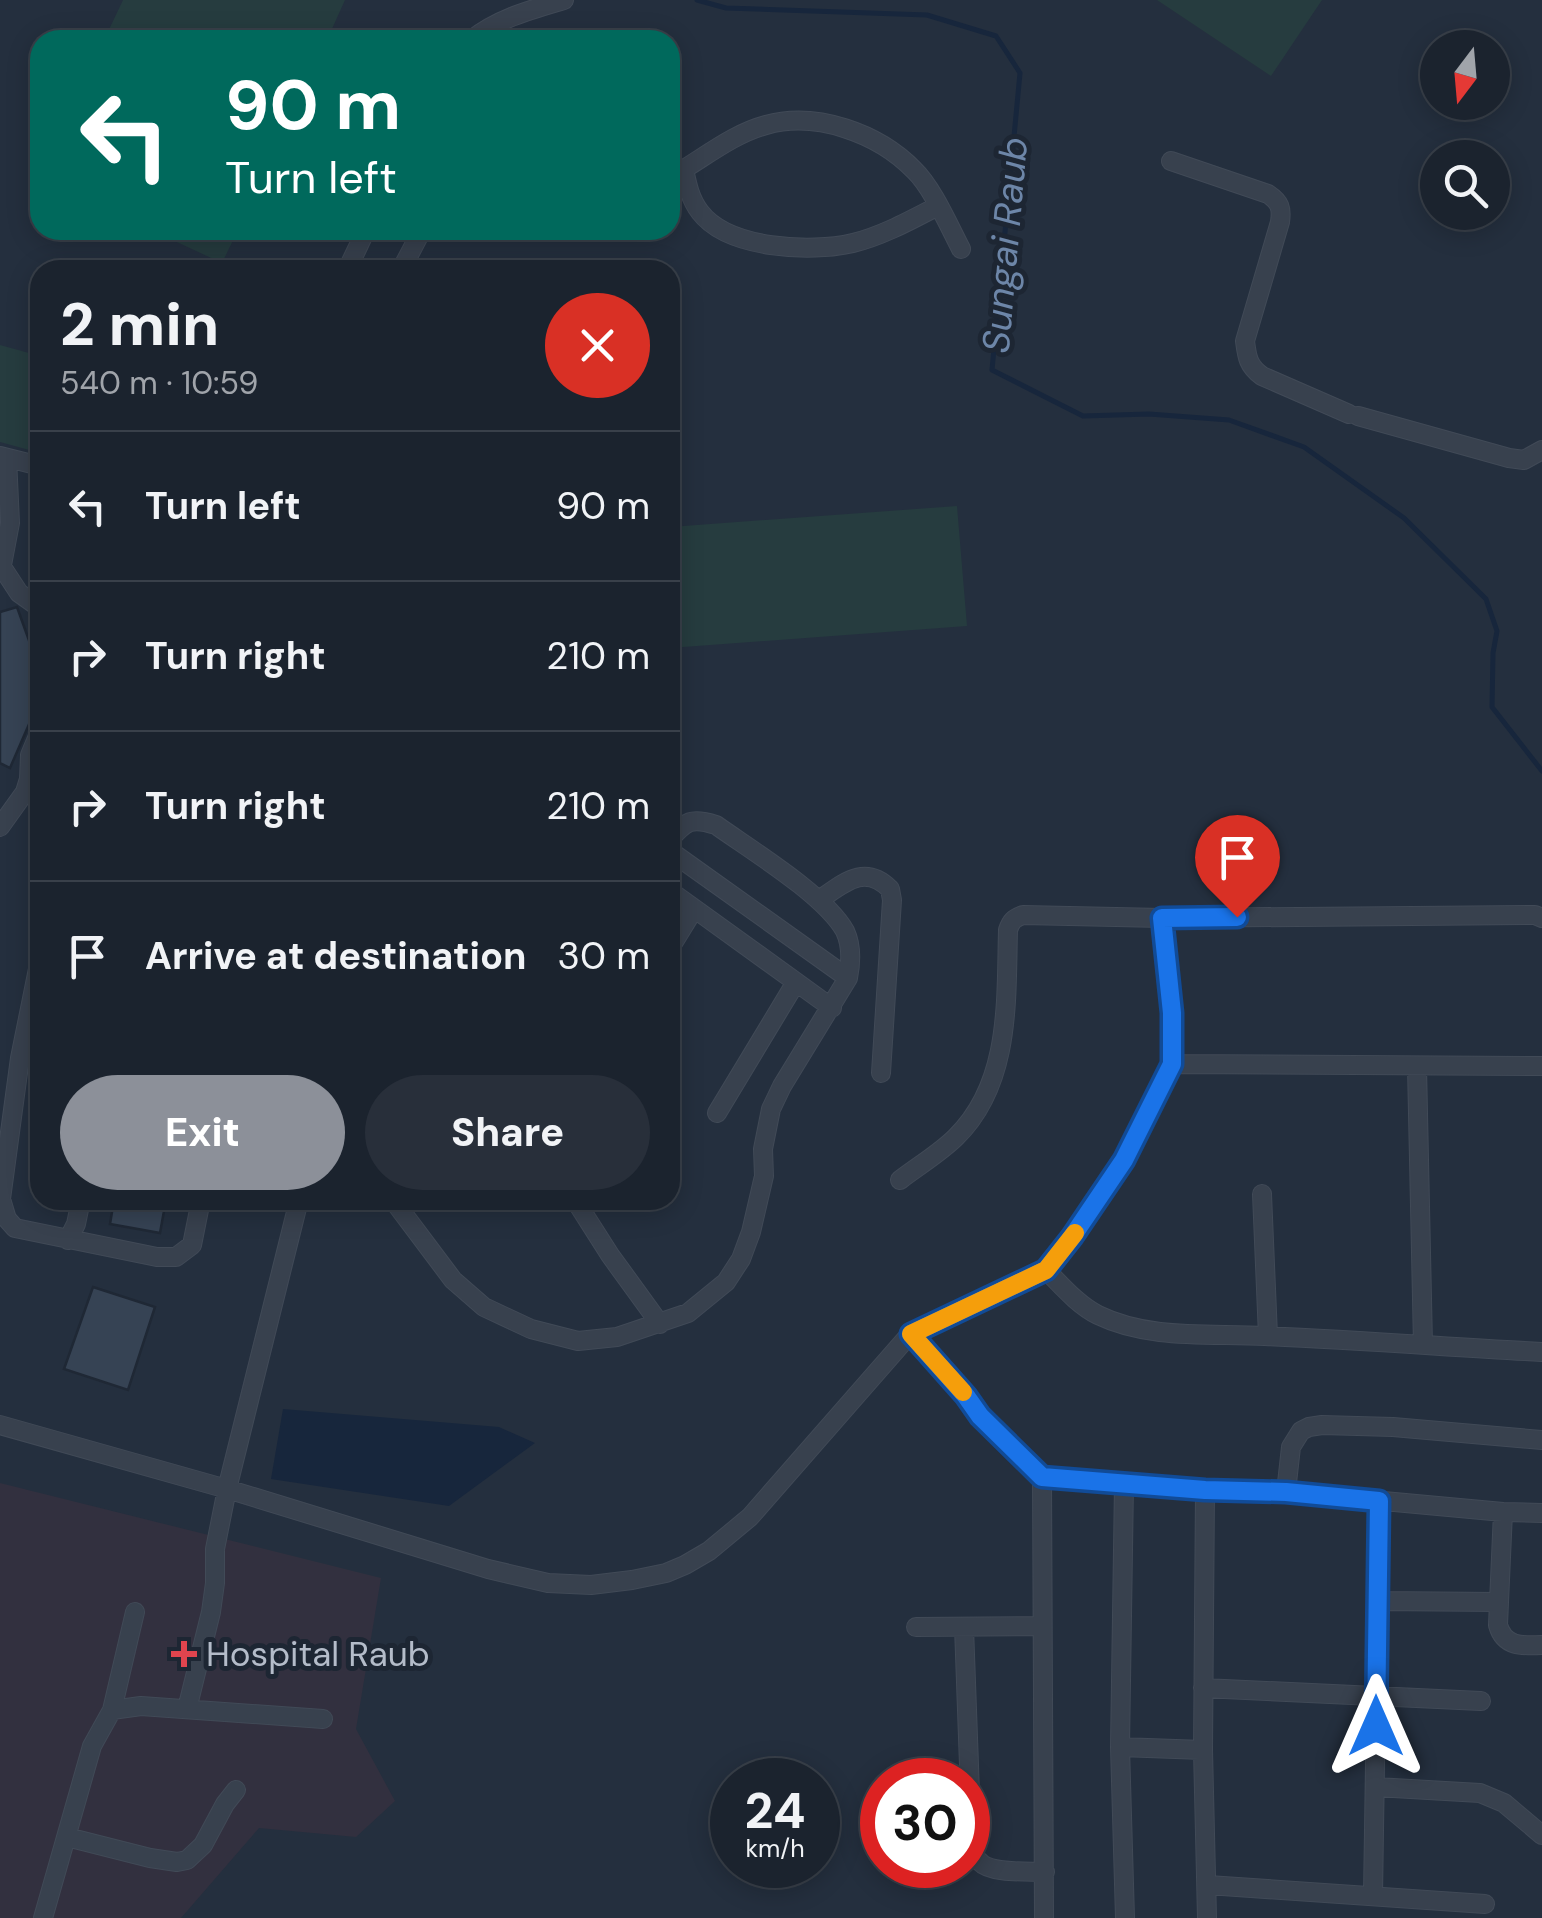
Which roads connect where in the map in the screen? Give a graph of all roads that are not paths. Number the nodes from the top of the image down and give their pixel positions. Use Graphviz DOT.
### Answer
graph roads {
  1 [pos="564,0"];
  2 [pos="484,30"];
  3 [pos="1171,162"];
  4 [pos="680,165"];
  5 [pos="680,173"];
  6 [pos="938,206"];
  7 [pos="961,249"];
  8 [pos="1542,450"];
  9 [pos="4,457"];
  10 [pos="30,464"];
  11 [pos="1,565"];
  12 [pos="30,600"];
  13 [pos="30,755"];
  14 [pos="0,827"];
  15 [pos="680,828"];
  16 [pos="680,859"];
  17 [pos="680,898"];
  18 [pos="819,900"];
  19 [pos="694,909"];
  20 [pos="1162,918"];
  21 [pos="1542,918"];
  22 [pos="680,932"];
  23 [pos="848,978"];
  24 [pos="796,982"];
  25 [pos="30,1000"];
  26 [pos="832,1008"];
  27 [pos="1172,1064"];
  28 [pos="1542,1066"];
  29 [pos="1416,1067"];
  30 [pos="881,1073"];
  31 [pos="8,1090"];
  32 [pos="716,1113"];
  33 [pos="5,1124"];
  34 [pos="900,1180"];
  35 [pos="1262,1194"];
  36 [pos="79,1210"];
  37 [pos="199,1210"];
  38 [pos="297,1210"];
  39 [pos="400,1210"];
  40 [pos="581,1210"];
  41 [pos="68,1240"];
  42 [pos="1046,1270"];
  43 [pos="660,1324"];
  44 [pos="911,1334"];
  45 [pos="1268,1336"];
  46 [pos="1424,1346"];
  47 [pos="1542,1352"];
  48 [pos="0,1426"];
  49 [pos="1542,1440"];
  50 [pos="1042,1477"];
  51 [pos="1124,1484"];
  52 [pos="228,1489"];
  53 [pos="1205,1490"];
  54 [pos="1286,1492"];
  55 [pos="1379,1501"];
  56 [pos="1503,1512"];
  57 [pos="1542,1513"];
  58 [pos="1377,1601"];
  59 [pos="1498,1602"];
  60 [pos="134,1612"];
  61 [pos="1041,1626"];
  62 [pos="964,1627"];
  63 [pos="916,1628"];
  64 [pos="1542,1645"];
  65 [pos="1203,1688"];
  66 [pos="1376,1695"];
  67 [pos="1481,1701"];
  68 [pos="187,1709"];
  69 [pos="112,1710"];
  70 [pos="323,1718"];
  71 [pos="1120,1747"];
  72 [pos="1203,1750"];
  73 [pos="1376,1787"];
  74 [pos="236,1790"];
  75 [pos="1542,1834"];
  76 [pos="67,1837"];
  77 [pos="1045,1872"];
  78 [pos="1208,1885"];
  79 [pos="1373,1896"];
  80 [pos="1485,1904"];
  81 [pos="44,1918"];
  82 [pos="1044,1918"];
  83 [pos="1125,1918"];
  84 [pos="1208,1918"];
  1 -- 2 [label="street"];
  3 -- 8 [label="street"];
  4 -- 6 [label="street"];
  5 -- 6 [label="street"];
  6 -- 7 [label="street"];
  9 -- 10 [label="street"];
  9 -- 11 [label="street"];
  11 -- 12 [label="street"];
  13 -- 14 [label="street"];
  15 -- 18 [label="street"];
  16 -- 23 [label="street"];
  17 -- 19 [label="street"];
  18 -- 23 [label="street"];
  18 -- 30 [label="street"];
  19 -- 22 [label="street"];
  19 -- 24 [label="street"];
  20 -- 21 [label="street"];
  20 -- 27 [label="street"];
  20 -- 34 [label="street"];
  23 -- 26 [label="street"];
  24 -- 26 [label="street"];
  24 -- 32 [label="street"];
  25 -- 31 [label="street"];
  26 -- 43 [label="street"];
  27 -- 29 [label="street"];
  27 -- 42 [label="street"];
  28 -- 29 [label="street"];
  29 -- 46 [label="street"];
  31 -- 33 [label="street"];
  33 -- 41 [label="street"];
  35 -- 45 [label="street"];
  36 -- 41 [label="street"];
  37 -- 41 [label="street"];
  38 -- 52 [label="street"];
  39 -- 43 [label="street"];
  40 -- 43 [label="street"];
  42 -- 44 [label="street"];
  42 -- 45 [label="street"];
  44 -- 50 [label="street"];
  44 -- 52 [label="street"];
  45 -- 46 [label="street"];
  46 -- 47 [label="street"];
  48 -- 52 [label="street"];
  49 -- 54 [label="street"];
  50 -- 51 [label="street"];
  50 -- 61 [label="street"];
  51 -- 53 [label="street"];
  51 -- 71 [label="street"];
  52 -- 68 [label="street"];
  53 -- 54 [label="street"];
  53 -- 65 [label="street"];
  54 -- 55 [label="street"];
  55 -- 56 [label="street"];
  55 -- 58 [label="street"];
  56 -- 57 [label="street"];
  56 -- 59 [label="street"];
  58 -- 59 [label="street"];
  58 -- 66 [label="street"];
  59 -- 64 [label="street"];
  60 -- 69 [label="street"];
  61 -- 62 [label="street"];
  61 -- 77 [label="street"];
  62 -- 63 [label="street"];
  62 -- 77 [label="street"];
  65 -- 66 [label="street"];
  65 -- 72 [label="street"];
  66 -- 67 [label="street"];
  66 -- 73 [label="street"];
  68 -- 69 [label="street"];
  68 -- 70 [label="street"];
  69 -- 76 [label="street"];
  71 -- 72 [label="street"];
  71 -- 83 [label="street"];
  72 -- 78 [label="street"];
  73 -- 75 [label="street"];
  73 -- 79 [label="street"];
  74 -- 76 [label="street"];
  76 -- 81 [label="street"];
  77 -- 82 [label="street"];
  78 -- 79 [label="street"];
  78 -- 84 [label="street"];
  79 -- 80 [label="street"];
}
